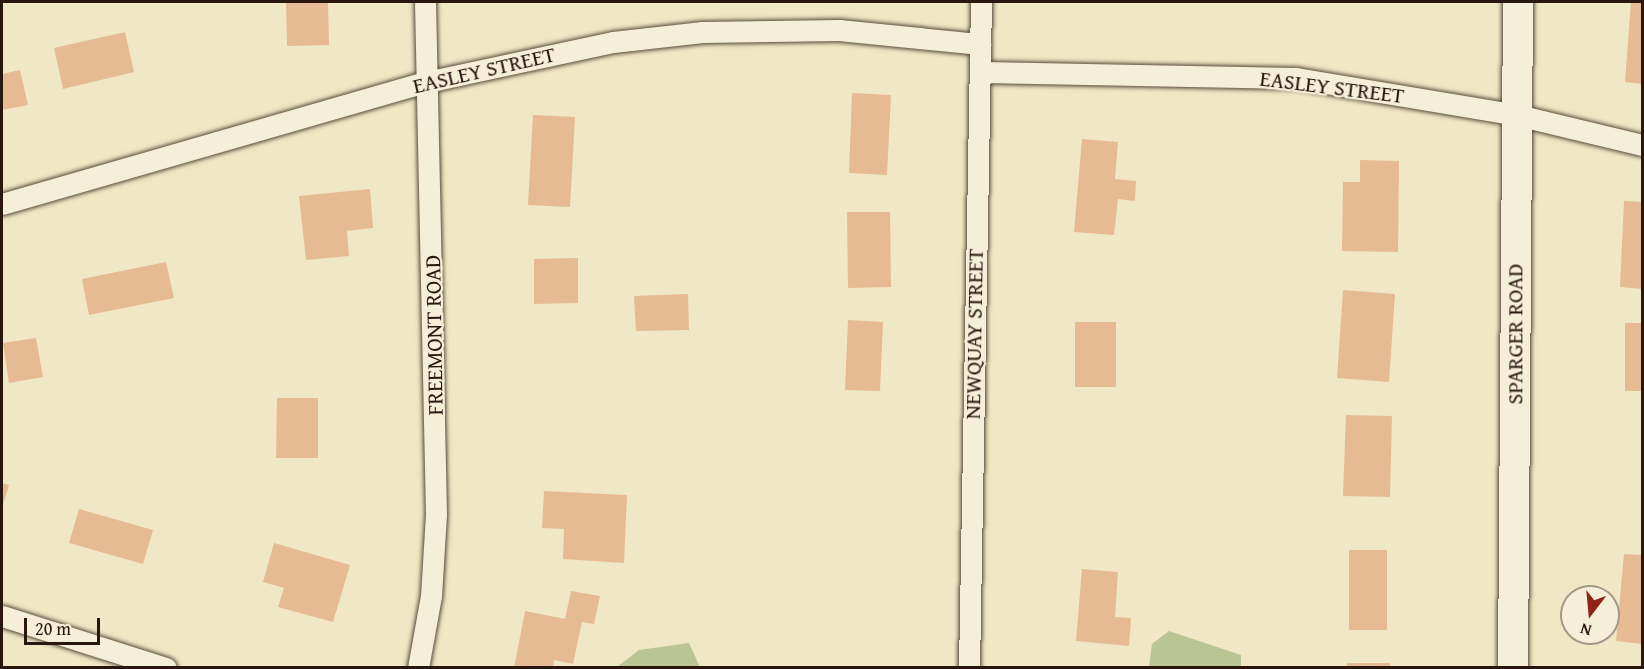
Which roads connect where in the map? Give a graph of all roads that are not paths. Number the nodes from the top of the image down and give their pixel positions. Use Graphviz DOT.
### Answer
graph roads {
  1 [pos="425,2"];
  2 [pos="981,2"];
  3 [pos="1518,2"];
  4 [pos="980,44"];
  5 [pos="980,72"];
  6 [pos="426,82"];
  7 [pos="1517,115"];
  8 [pos="1642,145"];
  9 [pos="2,204"];
  10 [pos="2,616"];
  11 [pos="166,668"];
  12 [pos="418,668"];
  13 [pos="969,668"];
  14 [pos="1513,668"];
  1 -- 6 [label="street, FREEMONT ROAD"];
  2 -- 4 [label="street, NEWQUAY STREET"];
  3 -- 7 [label="street, SPARGER ROAD"];
  4 -- 5 [label="street, NEWQUAY STREET"];
  4 -- 6 [label="street, EASLEY STREET"];
  5 -- 7 [label="street, EASLEY STREET"];
  5 -- 13 [label="street, NEWQUAY STREET"];
  6 -- 9 [label="street, EASLEY STREET"];
  6 -- 12 [label="street, FREEMONT ROAD"];
  7 -- 8 [label="street, EASLEY STREET"];
  7 -- 14 [label="street, SPARGER ROAD"];
  10 -- 11 [label="street"];
}
